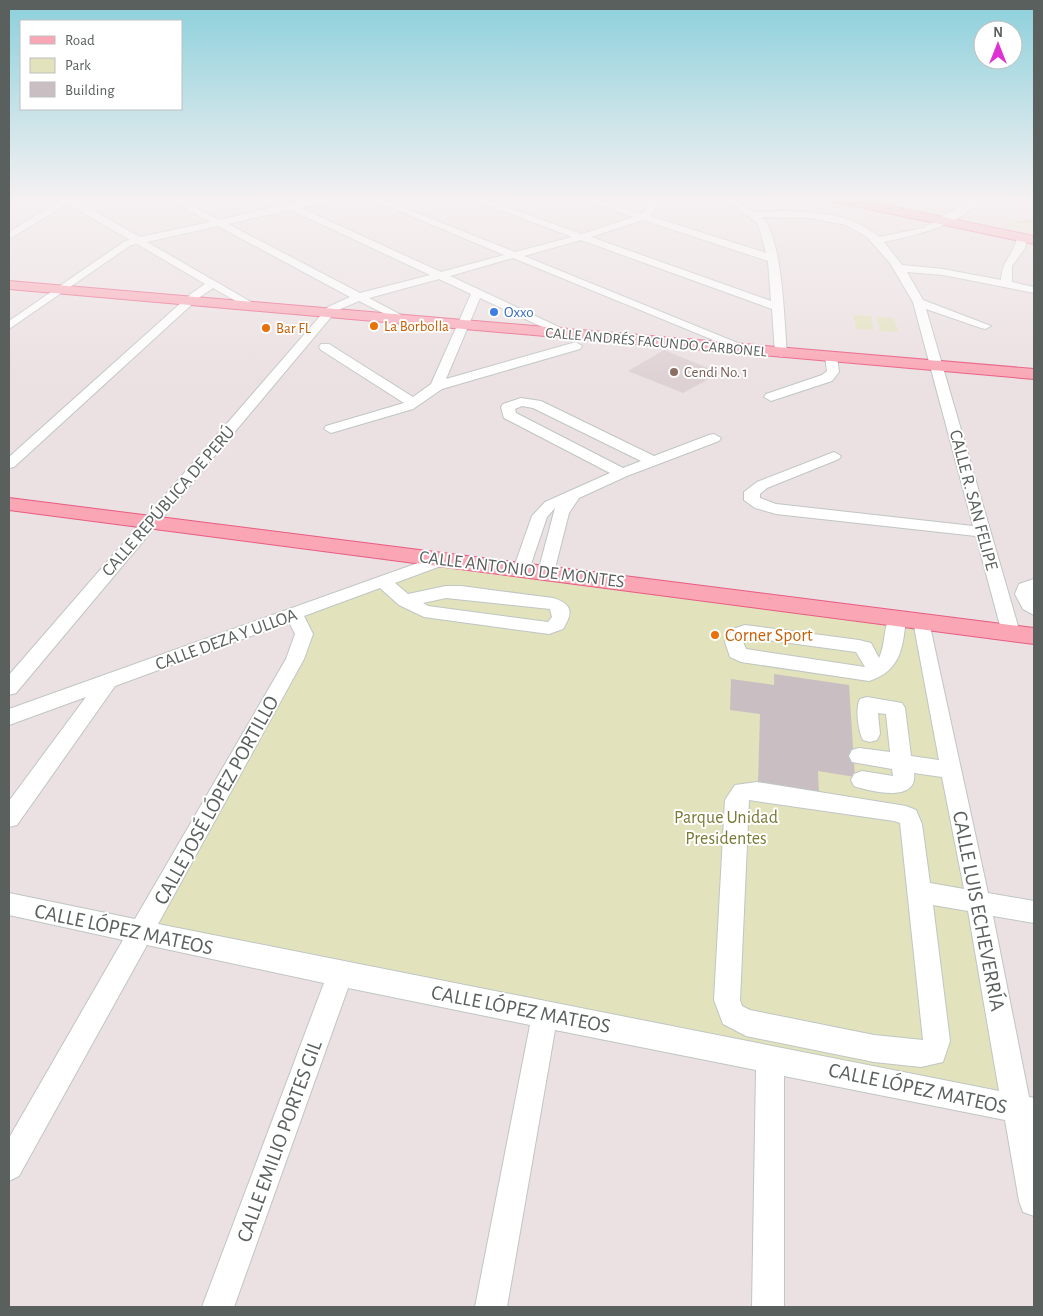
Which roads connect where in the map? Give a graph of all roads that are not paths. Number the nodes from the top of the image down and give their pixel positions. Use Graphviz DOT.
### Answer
graph roads {
  1 [pos="101,260"];
  2 [pos="175,260"];
  3 [pos="289,260"];
  4 [pos="407,260"];
  5 [pos="494,260"];
  6 [pos="527,260"];
  7 [pos="647,260"];
  8 [pos="769,260"];
  9 [pos="893,260"];
  10 [pos="1011,260"];
  11 [pos="900,268"];
  12 [pos="439,275"];
  13 [pos="213,283"];
  14 [pos="9,284"];
  15 [pos="1006,286"];
  16 [pos="60,289"];
  17 [pos="1034,290"];
  18 [pos="478,293"];
  19 [pos="359,297"];
  20 [pos="190,301"];
  21 [pos="919,302"];
  22 [pos="772,305"];
  23 [pos="252,306"];
  24 [pos="327,313"];
  25 [pos="403,320"];
  26 [pos="462,325"];
  27 [pos="9,326"];
  28 [pos="985,326"];
  29 [pos="573,341"];
  30 [pos="325,347"];
  31 [pos="749,350"];
  32 [pos="776,352"];
  33 [pos="831,357"];
  34 [pos="937,366"];
  35 [pos="1034,374"];
  36 [pos="437,386"];
  37 [pos="771,397"];
  38 [pos="414,403"];
  39 [pos="331,429"];
  40 [pos="714,438"];
  41 [pos="834,456"];
  42 [pos="653,461"];
  43 [pos="9,464"];
  44 [pos="622,473"];
  45 [pos="575,493"];
  46 [pos="9,504"];
  47 [pos="149,522"];
  48 [pos="982,532"];
  49 [pos="443,559"];
  50 [pos="521,570"];
  51 [pos="546,572"];
  52 [pos="384,582"];
  53 [pos="998,588"];
  54 [pos="1029,589"];
  55 [pos="406,601"];
  56 [pos="1034,610"];
  57 [pos="295,614"];
  58 [pos="897,618"];
  59 [pos="922,621"];
  60 [pos="1011,633"];
  61 [pos="1034,636"];
  62 [pos="877,671"];
  63 [pos="108,681"];
  64 [pos="9,688"];
  65 [pos="9,717"];
  66 [pos="870,734"];
  67 [pos="859,756"];
  68 [pos="901,762"];
  69 [pos="952,770"];
  70 [pos="862,780"];
  71 [pos="9,818"];
  72 [pos="919,892"];
  73 [pos="978,902"];
  74 [pos="9,904"];
  75 [pos="1034,912"];
  76 [pos="141,933"];
  77 [pos="340,974"];
  78 [pos="545,1013"];
  79 [pos="770,1058"];
  80 [pos="1026,1110"];
  81 [pos="10,1162"];
  82 [pos="1034,1201"];
  83 [pos="218,1307"];
  84 [pos="491,1307"];
  85 [pos="768,1307"];
  1 -- 16 [label="street"];
  2 -- 13 [label="street"];
  3 -- 19 [label="street"];
  4 -- 12 [label="street"];
  5 -- 12 [label="street"];
  6 -- 31 [label="street"];
  7 -- 22 [label="street"];
  8 -- 22 [label="street"];
  9 -- 11 [label="street"];
  10 -- 15 [label="street"];
  11 -- 15 [label="street"];
  11 -- 21 [label="street"];
  12 -- 18 [label="street"];
  12 -- 19 [label="street"];
  13 -- 20 [label="street"];
  13 -- 23 [label="street"];
  14 -- 16 [label="main road, CALLE ANDRÉS FACUNDO CARBONEL"];
  15 -- 17 [label="street"];
  16 -- 20 [label="main road, CALLE ANDRÉS FACUNDO CARBONEL"];
  16 -- 27 [label="street"];
  18 -- 26 [label="street"];
  18 -- 29 [label="street"];
  19 -- 24 [label="street"];
  19 -- 25 [label="street"];
  20 -- 23 [label="main road, CALLE ANDRÉS FACUNDO CARBONEL"];
  20 -- 43 [label="street"];
  21 -- 28 [label="street"];
  21 -- 34 [label="street"];
  22 -- 32 [label="street"];
  23 -- 24 [label="main road, CALLE ANDRÉS FACUNDO CARBONEL"];
  24 -- 25 [label="main road, CALLE ANDRÉS FACUNDO CARBONEL"];
  24 -- 47 [label="street, CALLE REPÚBLICA DE PERÚ"];
  25 -- 26 [label="main road, CALLE ANDRÉS FACUNDO CARBONEL"];
  26 -- 29 [label="main road, CALLE ANDRÉS FACUNDO CARBONEL"];
  26 -- 36 [label="street"];
  29 -- 31 [label="main road, CALLE ANDRÉS FACUNDO CARBONEL"];
  29 -- 36 [label="street"];
  30 -- 38 [label="street"];
  31 -- 32 [label="main road, CALLE ANDRÉS FACUNDO CARBONEL"];
  32 -- 33 [label="main road, CALLE ANDRÉS FACUNDO CARBONEL"];
  33 -- 34 [label="main road, CALLE ANDRÉS FACUNDO CARBONEL"];
  33 -- 37 [label="street"];
  34 -- 35 [label="main road, CALLE ANDRÉS FACUNDO CARBONEL"];
  34 -- 48 [label="street, CALLE R. SAN FELIPE"];
  36 -- 38 [label="street"];
  38 -- 39 [label="street"];
  40 -- 42 [label="street"];
  41 -- 48 [label="street"];
  42 -- 44 [label="street"];
  42 -- 44 [label="street"];
  44 -- 45 [label="street"];
  45 -- 50 [label="street"];
  45 -- 51 [label="street"];
  46 -- 47 [label="main road, CALLE ANTONIO DE MONTES"];
  47 -- 49 [label="main road, CALLE ANTONIO DE MONTES"];
  47 -- 64 [label="street, CALLE REPÚBLICA DE PERÚ"];
  48 -- 53 [label="street, CALLE R. SAN FELIPE"];
  49 -- 50 [label="main road, CALLE ANTONIO DE MONTES"];
  49 -- 52 [label="street, CALLE DEZA Y ULLOA"];
  50 -- 51 [label="main road, CALLE ANTONIO DE MONTES"];
  51 -- 58 [label="main road, CALLE ANTONIO DE MONTES"];
  52 -- 55 [label="street"];
  52 -- 57 [label="street, CALLE DEZA Y ULLOA"];
  53 -- 54 [label="street"];
  53 -- 60 [label="street, CALLE R. SAN FELIPE"];
  54 -- 56 [label="street"];
  55 -- 55 [label="street"];
  57 -- 63 [label="street, CALLE DEZA Y ULLOA"];
  57 -- 76 [label="street, CALLE JOSÉ LÓPEZ PORTILLO"];
  58 -- 59 [label="main road, CALLE ANTONIO DE MONTES"];
  58 -- 62 [label="street"];
  59 -- 60 [label="main road, CALLE ANTONIO DE MONTES"];
  59 -- 69 [label="street, CALLE LUIS ECHEVERRÍA"];
  60 -- 61 [label="main road, CALLE ANTONIO DE MONTES"];
  62 -- 62 [label="street"];
  63 -- 65 [label="street, CALLE DEZA Y ULLOA"];
  63 -- 71 [label="street"];
  66 -- 68 [label="street"];
  67 -- 68 [label="street"];
  68 -- 69 [label="street"];
  68 -- 70 [label="street"];
  69 -- 73 [label="street, CALLE LUIS ECHEVERRÍA"];
  72 -- 72 [label="street"];
  72 -- 73 [label="street"];
  73 -- 75 [label="street"];
  73 -- 80 [label="street, CALLE LUIS ECHEVERRÍA"];
  74 -- 76 [label="street, CALLE LÓPEZ MATEOS"];
  76 -- 77 [label="street, CALLE LÓPEZ MATEOS"];
  76 -- 81 [label="street, CALLE JOSÉ LÓPEZ PORTILLO"];
  77 -- 78 [label="street, CALLE LÓPEZ MATEOS"];
  77 -- 83 [label="street, CALLE EMILIO PORTES GIL"];
  78 -- 79 [label="street, CALLE LÓPEZ MATEOS"];
  78 -- 84 [label="street"];
  79 -- 80 [label="street, CALLE LÓPEZ MATEOS"];
  79 -- 85 [label="street"];
  80 -- 82 [label="street, CALLE LUIS ECHEVERRÍA"];
}
